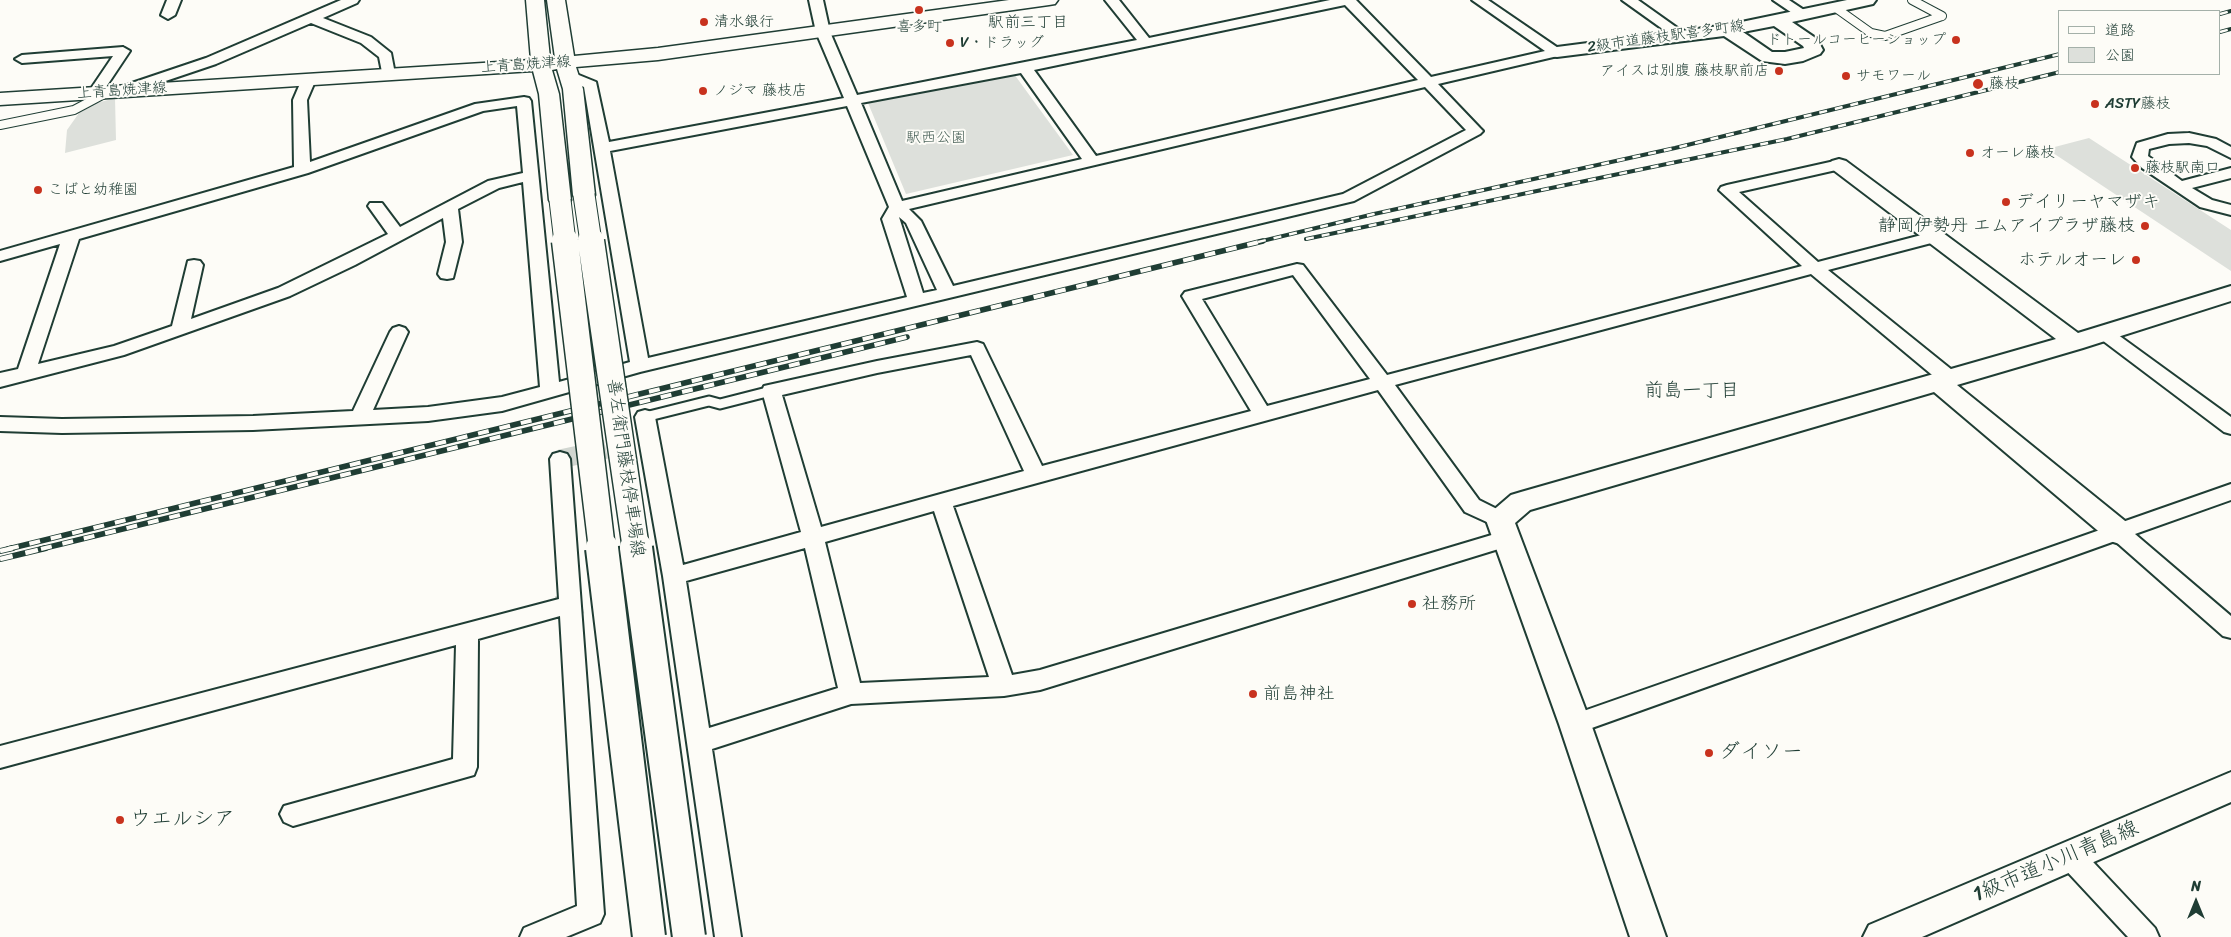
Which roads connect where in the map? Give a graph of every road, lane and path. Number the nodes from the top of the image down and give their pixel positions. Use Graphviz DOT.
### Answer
graph roads {
  1 [pos="174,0"];
  2 [pos="352,0"];
  3 [pos="535,0"];
  4 [pos="556,0"];
  5 [pos="816,0"];
  6 [pos="1049,0"];
  7 [pos="1112,0"];
  8 [pos="1348,0"];
  9 [pos="1479,0"];
  10 [pos="1629,0"];
  11 [pos="1780,0"];
  12 [pos="1867,0"];
  13 [pos="1912,0"];
  14 [pos="1836,8"];
  15 [pos="1803,14"];
  16 [pos="168,15"];
  17 [pos="312,18"];
  18 [pos="1777,20"];
  19 [pos="1727,30"];
  20 [pos="823,32"];
  21 [pos="1683,37"];
  22 [pos="1146,43"];
  23 [pos="1557,52"];
  24 [pos="22,59"];
  25 [pos="541,65"];
  26 [pos="1025,68"];
  27 [pos="567,69"];
  28 [pos="388,74"];
  29 [pos="309,79"];
  30 [pos="1428,83"];
  31 [pos="108,92"];
  32 [pos="0,99"];
  33 [pos="851,101"];
  34 [pos="0,125"];
  35 [pos="602,148"];
  36 [pos="2231,153"];
  37 [pos="1091,160"];
  38 [pos="1839,166"];
  39 [pos="302,170"];
  40 [pos="2231,173"];
  41 [pos="531,176"];
  42 [pos="2180,186"];
  43 [pos="572,197"];
  44 [pos="376,206"];
  45 [pos="450,207"];
  46 [pos="896,207"];
  47 [pos="2231,210"];
  48 [pos="397,235"];
  49 [pos="71,237"];
  50 [pos="1933,237"];
  51 [pos="0,256"];
  52 [pos="194,265"];
  53 [pos="1816,269"];
  54 [pos="447,274"];
  55 [pos="948,294"];
  56 [pos="2231,294"];
  57 [pos="917,301"];
  58 [pos="180,330"];
  59 [pos="399,332"];
  60 [pos="2104,333"];
  61 [pos="2075,342"];
  62 [pos="640,366"];
  63 [pos="26,373"];
  64 [pos="0,380"];
  65 [pos="1943,380"];
  66 [pos="1383,383"];
  67 [pos="550,390"];
  68 [pos="771,391"];
  69 [pos="1264,415"];
  70 [pos="360,417"];
  71 [pos="645,418"];
  72 [pos="0,424"];
  73 [pos="2231,427"];
  74 [pos="560,459"];
  75 [pos="1036,475"];
  76 [pos="2231,492"];
  77 [pos="941,502"];
  78 [pos="1503,529"];
  79 [pos="2120,533"];
  80 [pos="813,537"];
  81 [pos="674,576"];
  82 [pos="558,608"];
  83 [pos="2231,629"];
  84 [pos="467,633"];
  85 [pos="1004,686"];
  86 [pos="851,694"];
  87 [pos="1575,724"];
  88 [pos="700,742"];
  89 [pos="0,757"];
  90 [pos="2231,787"];
  91 [pos="293,814"];
  92 [pos="2070,856"];
  93 [pos="533,937"];
  94 [pos="649,937"];
  95 [pos="689,937"];
  96 [pos="728,937"];
  97 [pos="1648,937"];
  98 [pos="1881,937"];
  99 [pos="2146,937"];
  1 -- 16 [label="street"];
  2 -- 17 [label="street"];
  3 -- 25 [label="main road, 善左衛門藤枝停車場線"];
  4 -- 27 [label="main road, 善左衛門藤枝停車場線"];
  5 -- 20 [label="street"];
  6 -- 20 [label="main road, 上青島焼津線"];
  7 -- 22 [label="street"];
  8 -- 22 [label="street"];
  8 -- 30 [label="street"];
  9 -- 23 [label="street"];
  10 -- 21 [label="street"];
  11 -- 15 [label="street"];
  12 -- 14 [label="street, 2級市道藤枝駅喜多町線"];
  13 -- 14 [label="lane"];
  14 -- 15 [label="street, 2級市道藤枝駅喜多町線"];
  15 -- 18 [label="street, 2級市道藤枝駅喜多町線"];
  17 -- 28 [label="street"];
  17 -- 31 [label="street"];
  18 -- 19 [label="street, 2級市道藤枝駅喜多町線"];
  18 -- 19 [label="street"];
  19 -- 21 [label="street, 2級市道藤枝駅喜多町線"];
  20 -- 27 [label="main road, 上青島焼津線"];
  20 -- 33 [label="street"];
  21 -- 23 [label="street, 2級市道藤枝駅喜多町線"];
  22 -- 26 [label="street"];
  23 -- 30 [label="street"];
  24 -- 31 [label="street"];
  25 -- 27 [label="main road, 上青島焼津線"];
  25 -- 28 [label="main road, 上青島焼津線"];
  25 -- 43 [label="main road, 善左衛門藤枝停車場線"];
  26 -- 33 [label="street"];
  26 -- 37 [label="street"];
  27 -- 35 [label="street"];
  27 -- 43 [label="main road, 善左衛門藤枝停車場線"];
  28 -- 29 [label="main road, 上青島焼津線"];
  29 -- 31 [label="main road, 上青島焼津線"];
  29 -- 39 [label="street"];
  30 -- 37 [label="street"];
  30 -- 55 [label="street"];
  31 -- 32 [label="main road, 上青島焼津線"];
  31 -- 34 [label="lane"];
  33 -- 35 [label="street"];
  33 -- 46 [label="street"];
  35 -- 62 [label="street"];
  36 -- 42 [label="street"];
  37 -- 46 [label="street"];
  38 -- 50 [label="street"];
  38 -- 53 [label="street"];
  39 -- 41 [label="street"];
  39 -- 49 [label="street"];
  40 -- 42 [label="street"];
  41 -- 45 [label="street"];
  41 -- 67 [label="street"];
  42 -- 47 [label="street"];
  43 -- 94 [label="main road, 善左衛門藤枝停車場線, bridge"];
  43 -- 95 [label="main road, 善左衛門藤枝停車場線, bridge"];
  44 -- 48 [label="street"];
  45 -- 48 [label="street"];
  45 -- 54 [label="street"];
  46 -- 55 [label="street"];
  46 -- 57 [label="street"];
  48 -- 58 [label="street"];
  49 -- 51 [label="street"];
  49 -- 63 [label="street"];
  50 -- 53 [label="street"];
  50 -- 61 [label="street"];
  52 -- 58 [label="street"];
  53 -- 65 [label="street"];
  53 -- 66 [label="street"];
  55 -- 57 [label="street"];
  56 -- 60 [label="street"];
  57 -- 62 [label="street"];
  58 -- 63 [label="street"];
  59 -- 70 [label="street"];
  60 -- 61 [label="street"];
  60 -- 73 [label="street"];
  61 -- 65 [label="street"];
  62 -- 67 [label="street"];
  63 -- 64 [label="street"];
  65 -- 78 [label="street"];
  65 -- 79 [label="street"];
  66 -- 69 [label="street"];
  66 -- 69 [label="street"];
  66 -- 78 [label="street"];
  67 -- 70 [label="street"];
  68 -- 71 [label="lane"];
  68 -- 75 [label="street"];
  68 -- 80 [label="street"];
  69 -- 75 [label="street"];
  70 -- 72 [label="street"];
  71 -- 81 [label="street"];
  74 -- 93 [label="street"];
  75 -- 77 [label="street"];
  76 -- 79 [label="street"];
  77 -- 80 [label="street"];
  77 -- 85 [label="street"];
  78 -- 85 [label="street"];
  78 -- 87 [label="street"];
  79 -- 83 [label="street"];
  79 -- 87 [label="street"];
  80 -- 81 [label="street"];
  80 -- 86 [label="street"];
  81 -- 88 [label="street"];
  82 -- 84 [label="street"];
  84 -- 89 [label="street"];
  84 -- 91 [label="street"];
  85 -- 86 [label="street"];
  86 -- 88 [label="street"];
  87 -- 97 [label="street"];
  88 -- 96 [label="street"];
  90 -- 92 [label="street, 1級市道小川青島線"];
  92 -- 98 [label="street, 1級市道小川青島線"];
  92 -- 99 [label="street"];
}
